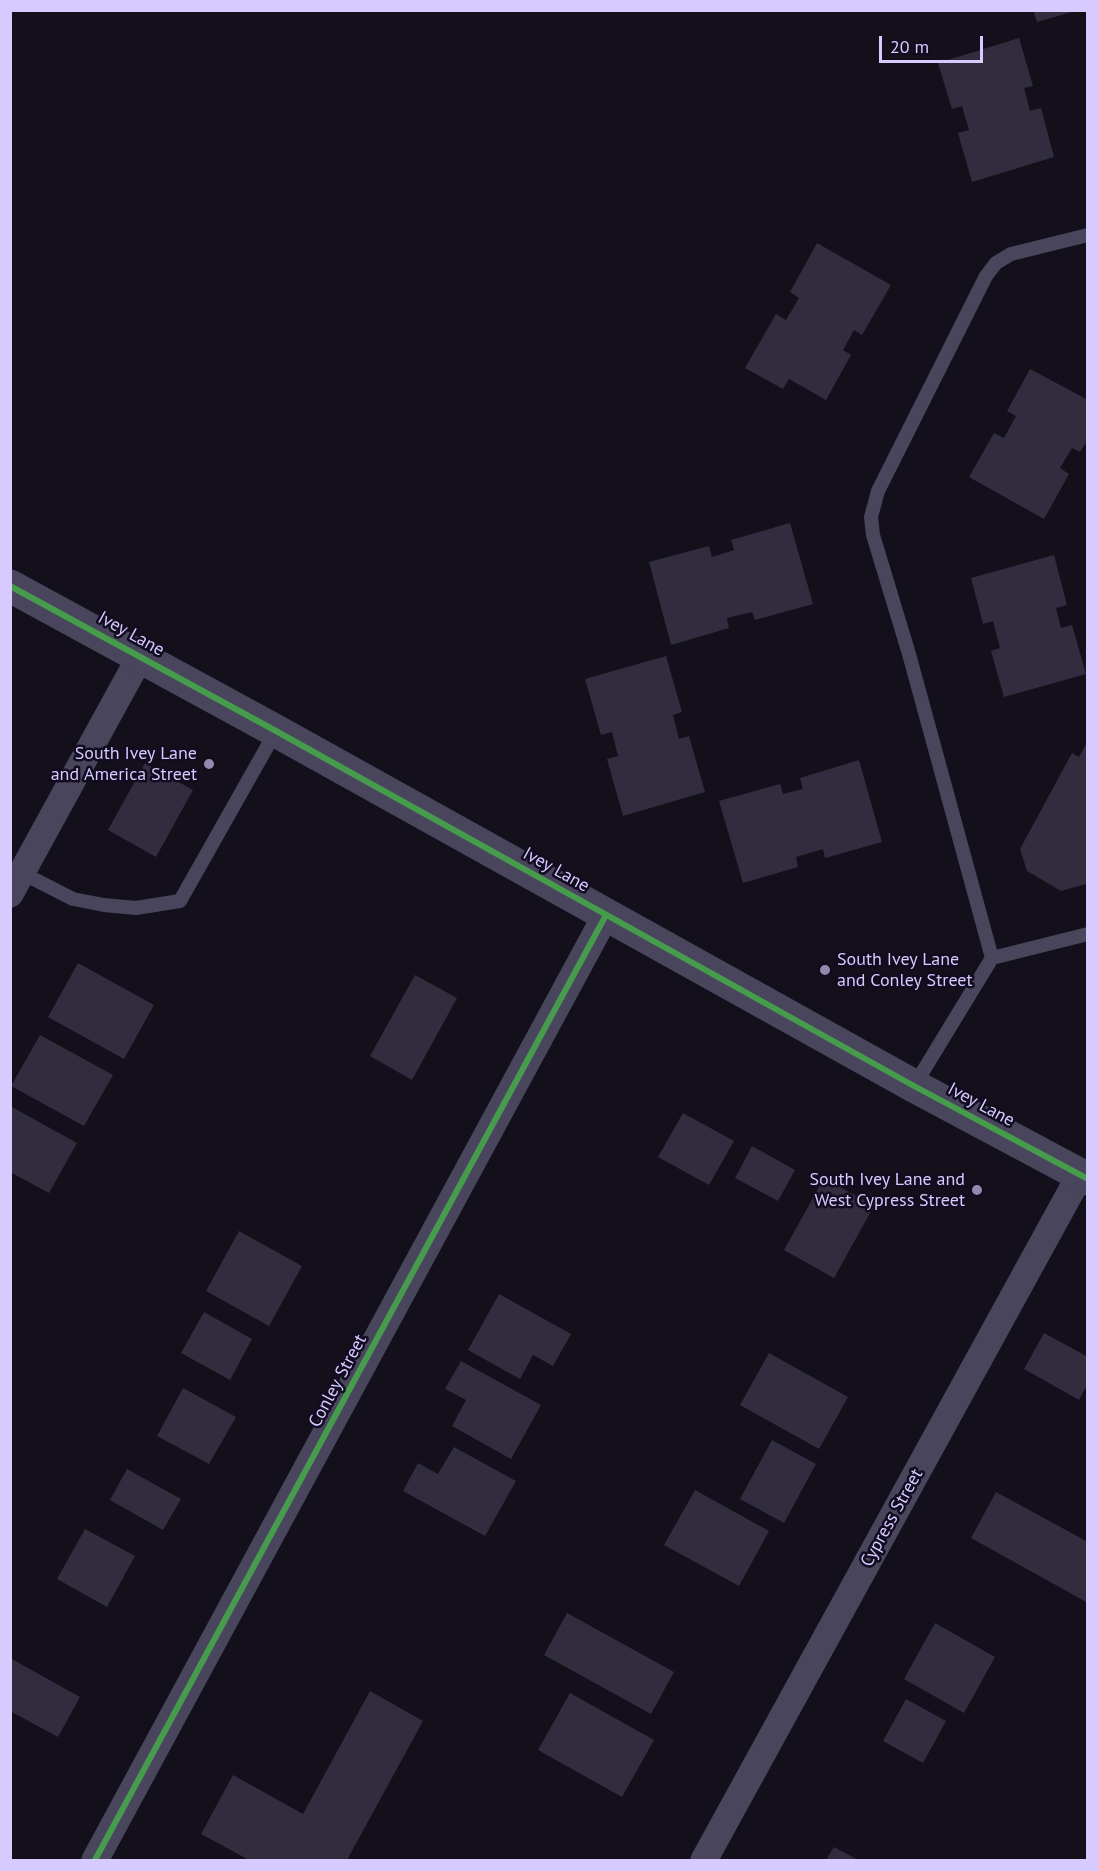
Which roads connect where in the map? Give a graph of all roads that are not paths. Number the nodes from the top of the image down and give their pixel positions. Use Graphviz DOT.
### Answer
graph roads {
  1 [pos="1088,235"];
  2 [pos="10,586"];
  3 [pos="140,657"];
  4 [pos="276,731"];
  5 [pos="16,884"];
  6 [pos="606,915"];
  7 [pos="1088,934"];
  8 [pos="992,958"];
  9 [pos="914,1086"];
  10 [pos="1084,1177"];
  11 [pos="95,1860"];
  12 [pos="704,1860"];
  1 -- 8 [label="lane"];
  2 -- 3 [label="street, Ivey Lane"];
  3 -- 4 [label="street, Ivey Lane"];
  3 -- 5 [label="street"];
  4 -- 5 [label="lane"];
  4 -- 6 [label="street, Ivey Lane"];
  6 -- 9 [label="street, Ivey Lane"];
  6 -- 11 [label="street, Conley Street"];
  7 -- 8 [label="lane"];
  8 -- 9 [label="lane"];
  9 -- 10 [label="street, Ivey Lane"];
  10 -- 12 [label="street, Cypress Street"];
}
